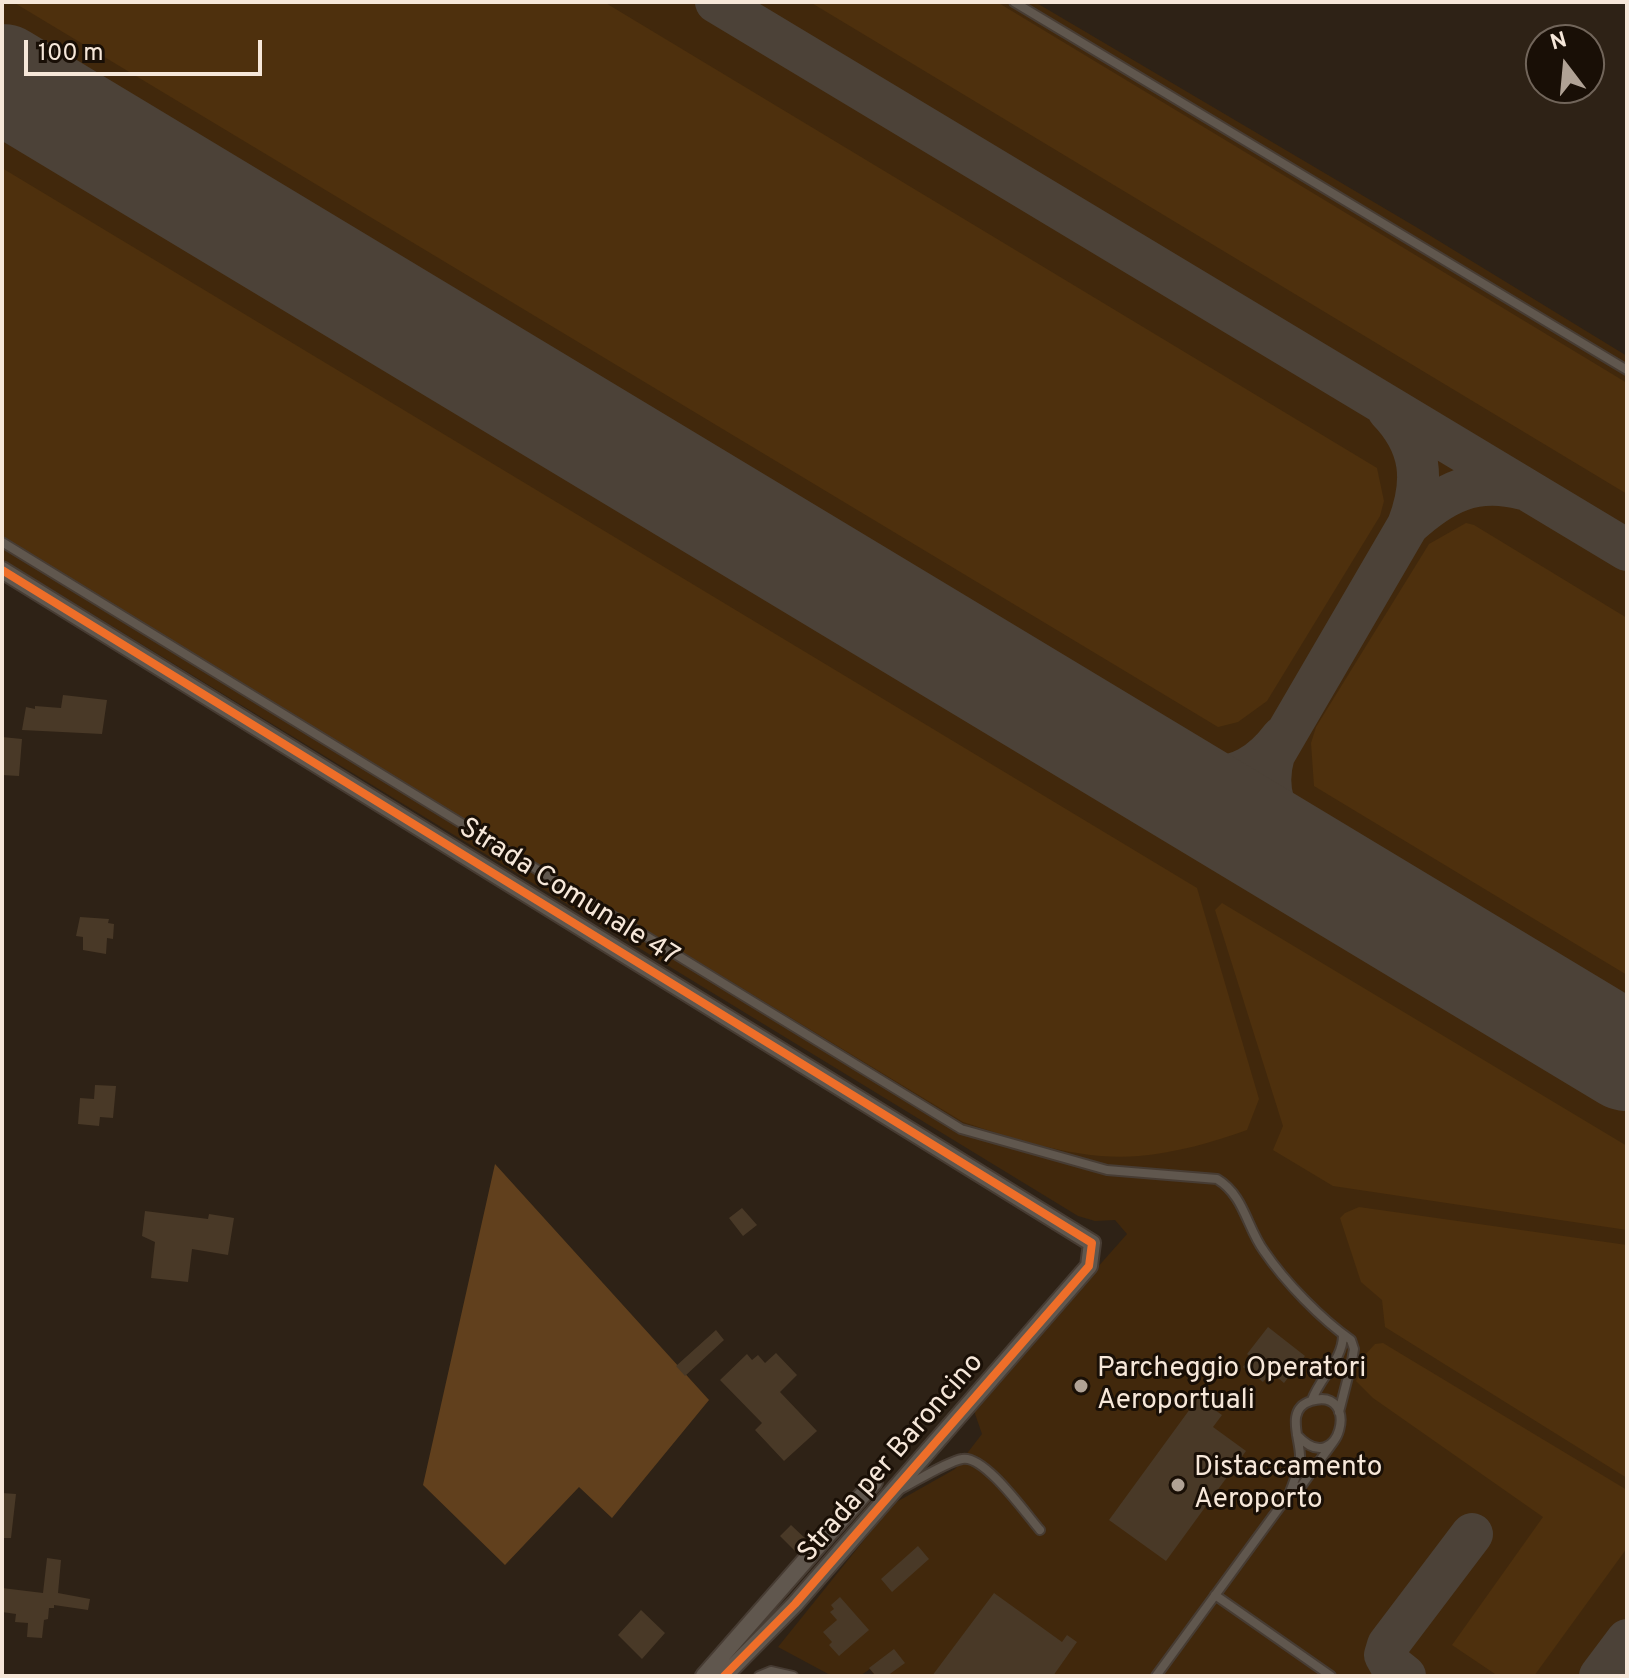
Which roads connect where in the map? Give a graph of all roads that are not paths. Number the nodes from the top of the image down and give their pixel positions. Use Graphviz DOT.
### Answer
graph roads {
  1 [pos="1014,2"];
  2 [pos="1627,370"];
  3 [pos="2,542"];
  4 [pos="2,570"];
  5 [pos="1089,1266"];
  6 [pos="1343,1335"];
  7 [pos="1312,1400"];
  8 [pos="1339,1412"];
  9 [pos="1297,1435"];
  10 [pos="1334,1441"];
  11 [pos="874,1482"];
  12 [pos="1290,1493"];
  13 [pos="890,1495"];
  14 [pos="1040,1530"];
  15 [pos="1215,1595"];
  16 [pos="704,1676"];
  17 [pos="724,1676"];
  18 [pos="759,1676"];
  19 [pos="793,1676"];
  20 [pos="1156,1676"];
  21 [pos="1331,1676"];
  1 -- 2 [label="lane"];
  3 -- 6 [label="lane"];
  4 -- 5 [label="street, Strada Comunale 47"];
  5 -- 13 [label="street, Strada per Baroncino"];
  6 -- 7 [label="lane"];
  6 -- 8 [label="lane"];
  7 -- 8 [label="lane"];
  7 -- 9 [label="lane"];
  8 -- 10 [label="lane"];
  9 -- 10 [label="lane"];
  9 -- 12 [label="lane"];
  10 -- 12 [label="lane"];
  11 -- 16 [label="street"];
  12 -- 15 [label="lane"];
  13 -- 14 [label="lane"];
  13 -- 17 [label="street, Strada per Baroncino"];
  15 -- 20 [label="lane"];
  15 -- 21 [label="lane"];
  18 -- 19 [label="lane"];
}
